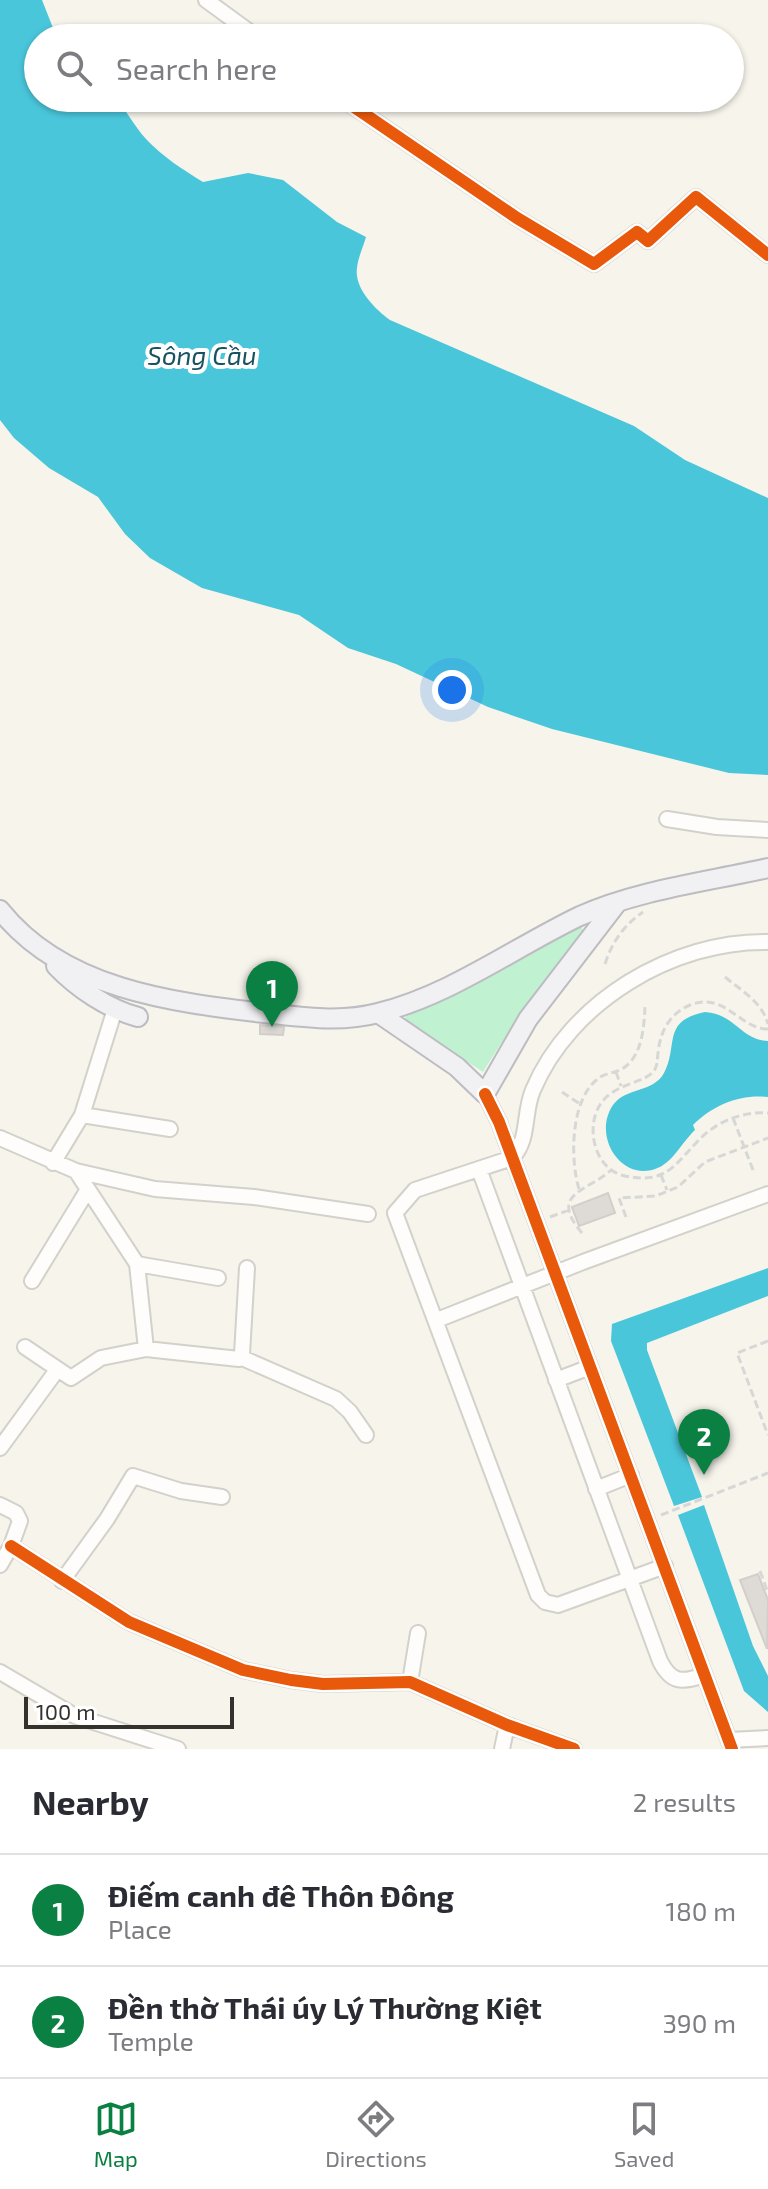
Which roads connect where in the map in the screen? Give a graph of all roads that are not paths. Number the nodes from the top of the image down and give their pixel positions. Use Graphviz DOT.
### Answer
graph roads {
  1 [pos="206,0"];
  2 [pos="239,24"];
  3 [pos="362,112"];
  4 [pos="768,255"];
  5 [pos="667,819"];
  6 [pos="768,830"];
  7 [pos="768,868"];
  8 [pos="617,903"];
  9 [pos="0,910"];
  10 [pos="8,925"];
  11 [pos="768,942"];
  12 [pos="38,946"];
  13 [pos="115,1009"];
  14 [pos="378,1013"];
  15 [pos="138,1017"];
  16 [pos="485,1094"];
  17 [pos="82,1115"];
  18 [pos="170,1129"];
  19 [pos="0,1138"];
  20 [pos="512,1158"];
  21 [pos="53,1163"];
  22 [pos="479,1169"];
  23 [pos="76,1171"];
  24 [pos="87,1191"];
  25 [pos="768,1194"];
  26 [pos="368,1214"];
  27 [pos="137,1264"];
  28 [pos="247,1268"];
  29 [pos="555,1273"];
  30 [pos="218,1278"];
  31 [pos="32,1281"];
  32 [pos="521,1286"];
  33 [pos="437,1320"];
  34 [pos="25,1347"];
  35 [pos="146,1349"];
  36 [pos="240,1357"];
  37 [pos="590,1367"];
  38 [pos="57,1370"];
  39 [pos="556,1380"];
  40 [pos="366,1435"];
  41 [pos="0,1448"];
  42 [pos="631,1475"];
  43 [pos="596,1489"];
  44 [pos="222,1497"];
  45 [pos="0,1505"];
  46 [pos="11,1546"];
  47 [pos="0,1565"];
  48 [pos="665,1566"];
  49 [pos="629,1579"];
  50 [pos="62,1581"];
  51 [pos="418,1633"];
  52 [pos="0,1672"];
  53 [pos="704,1675"];
  54 [pos="410,1682"];
  55 [pos="507,1725"];
  56 [pos="768,1738"];
  57 [pos="730,1744"];
  58 [pos="178,1749"];
  59 [pos="502,1749"];
  60 [pos="574,1749"];
  1 -- 2 [label="street"];
  3 -- 4 [label="street"];
  5 -- 6 [label="street"];
  7 -- 8 [label="main road"];
  8 -- 14 [label="main road"];
  8 -- 16 [label="main road"];
  9 -- 10 [label="main road"];
  10 -- 12 [label="main road"];
  11 -- 20 [label="street"];
  12 -- 13 [label="main road"];
  12 -- 14 [label="main road"];
  13 -- 15 [label="main road"];
  13 -- 17 [label="street"];
  14 -- 16 [label="main road"];
  16 -- 20 [label="street"];
  17 -- 18 [label="street"];
  17 -- 21 [label="street"];
  19 -- 21 [label="street"];
  20 -- 22 [label="street"];
  20 -- 29 [label="street"];
  21 -- 23 [label="street"];
  22 -- 32 [label="street"];
  22 -- 33 [label="street"];
  23 -- 24 [label="street"];
  23 -- 26 [label="street"];
  24 -- 27 [label="street"];
  24 -- 31 [label="street"];
  25 -- 29 [label="street"];
  27 -- 30 [label="street"];
  27 -- 35 [label="street"];
  28 -- 36 [label="street"];
  29 -- 32 [label="street"];
  29 -- 37 [label="street"];
  32 -- 33 [label="street"];
  32 -- 39 [label="street"];
  33 -- 49 [label="street"];
  34 -- 38 [label="street"];
  35 -- 36 [label="street"];
  35 -- 38 [label="street"];
  36 -- 40 [label="street"];
  37 -- 39 [label="street"];
  37 -- 42 [label="street"];
  38 -- 41 [label="street"];
  39 -- 43 [label="street"];
  42 -- 43 [label="street"];
  42 -- 48 [label="street"];
  43 -- 49 [label="street"];
  44 -- 50 [label="street"];
  45 -- 46 [label="street"];
  46 -- 47 [label="street"];
  46 -- 50 [label="street"];
  48 -- 49 [label="street"];
  48 -- 53 [label="street"];
  49 -- 53 [label="street"];
  50 -- 54 [label="street"];
  51 -- 54 [label="street"];
  52 -- 58 [label="street"];
  53 -- 57 [label="street"];
  54 -- 55 [label="street"];
  55 -- 59 [label="street"];
  55 -- 60 [label="street"];
  56 -- 57 [label="street"];
}
